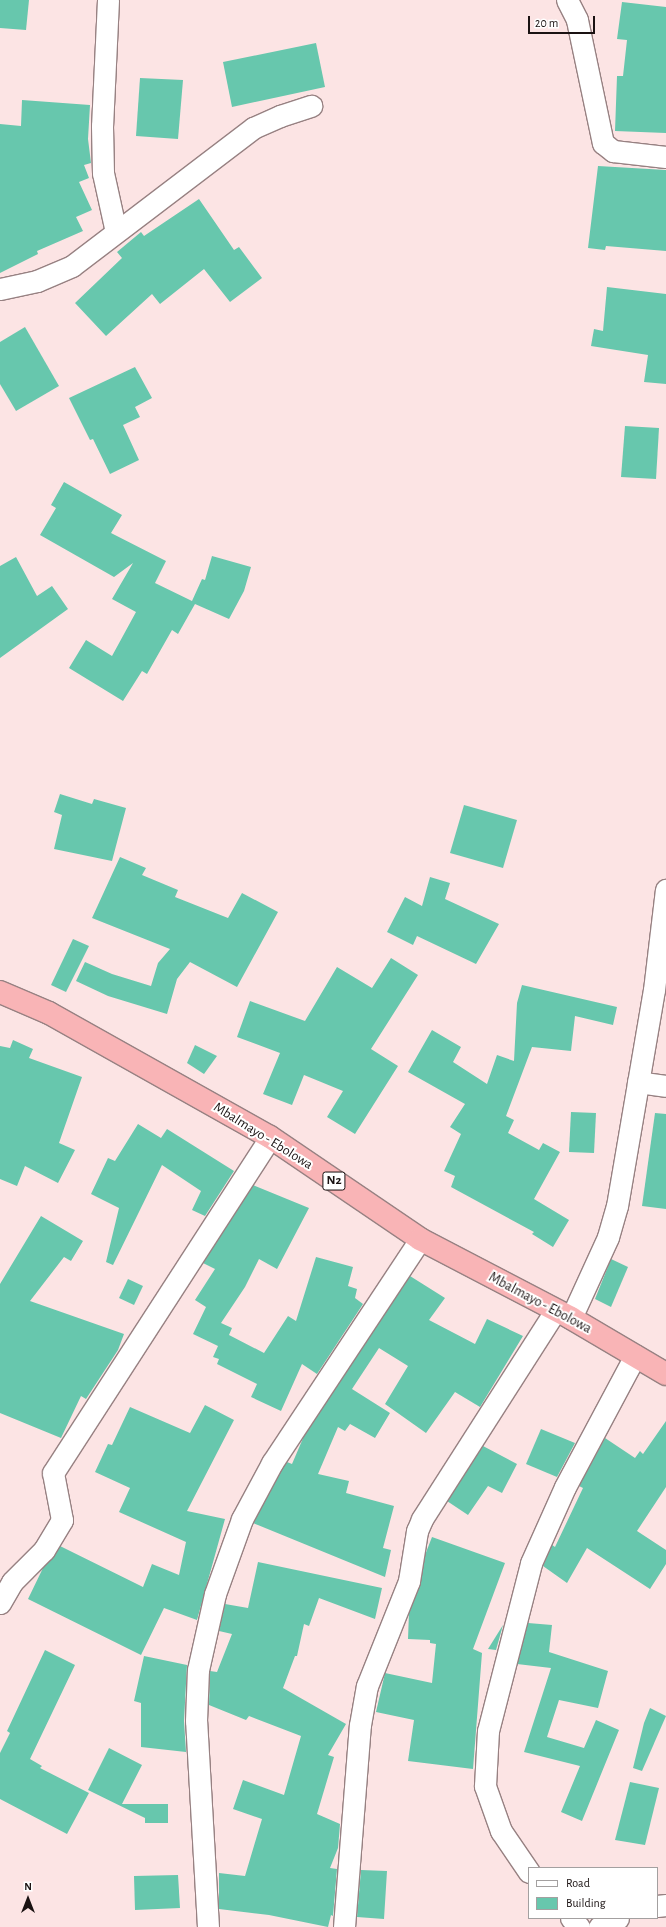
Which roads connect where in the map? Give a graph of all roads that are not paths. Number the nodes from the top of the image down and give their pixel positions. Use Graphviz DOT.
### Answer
graph roads {
  1 [pos="108,0"];
  2 [pos="566,0"];
  3 [pos="311,106"];
  4 [pos="666,157"];
  5 [pos="116,232"];
  6 [pos="0,289"];
  7 [pos="666,890"];
  8 [pos="0,992"];
  9 [pos="638,1082"];
  10 [pos="666,1086"];
  11 [pos="270,1137"];
  12 [pos="420,1240"];
  13 [pos="563,1314"];
  14 [pos="635,1356"];
  15 [pos="666,1374"];
  16 [pos="0,1603"];
  17 [pos="528,1871"];
  18 [pos="572,1919"];
  19 [pos="616,1919"];
  20 [pos="208,1927"];
  21 [pos="344,1927"];
  22 [pos="579,1927"];
  23 [pos="599,1927"];
  1 -- 5 [label="street"];
  2 -- 4 [label="street"];
  3 -- 5 [label="street"];
  5 -- 6 [label="street"];
  7 -- 9 [label="street"];
  8 -- 11 [label="highway, Mbalmayo - Ebolowa / N2"];
  9 -- 10 [label="street"];
  9 -- 13 [label="street"];
  11 -- 12 [label="highway, Mbalmayo - Ebolowa / N2"];
  11 -- 16 [label="street"];
  12 -- 13 [label="highway, Mbalmayo - Ebolowa / N2"];
  12 -- 20 [label="street"];
  13 -- 14 [label="highway, Mbalmayo - Ebolowa / N2"];
  13 -- 21 [label="street"];
  14 -- 15 [label="highway, Mbalmayo - Ebolowa / N2"];
  14 -- 17 [label="street"];
  18 -- 22 [label="street"];
  19 -- 23 [label="street"];
}
